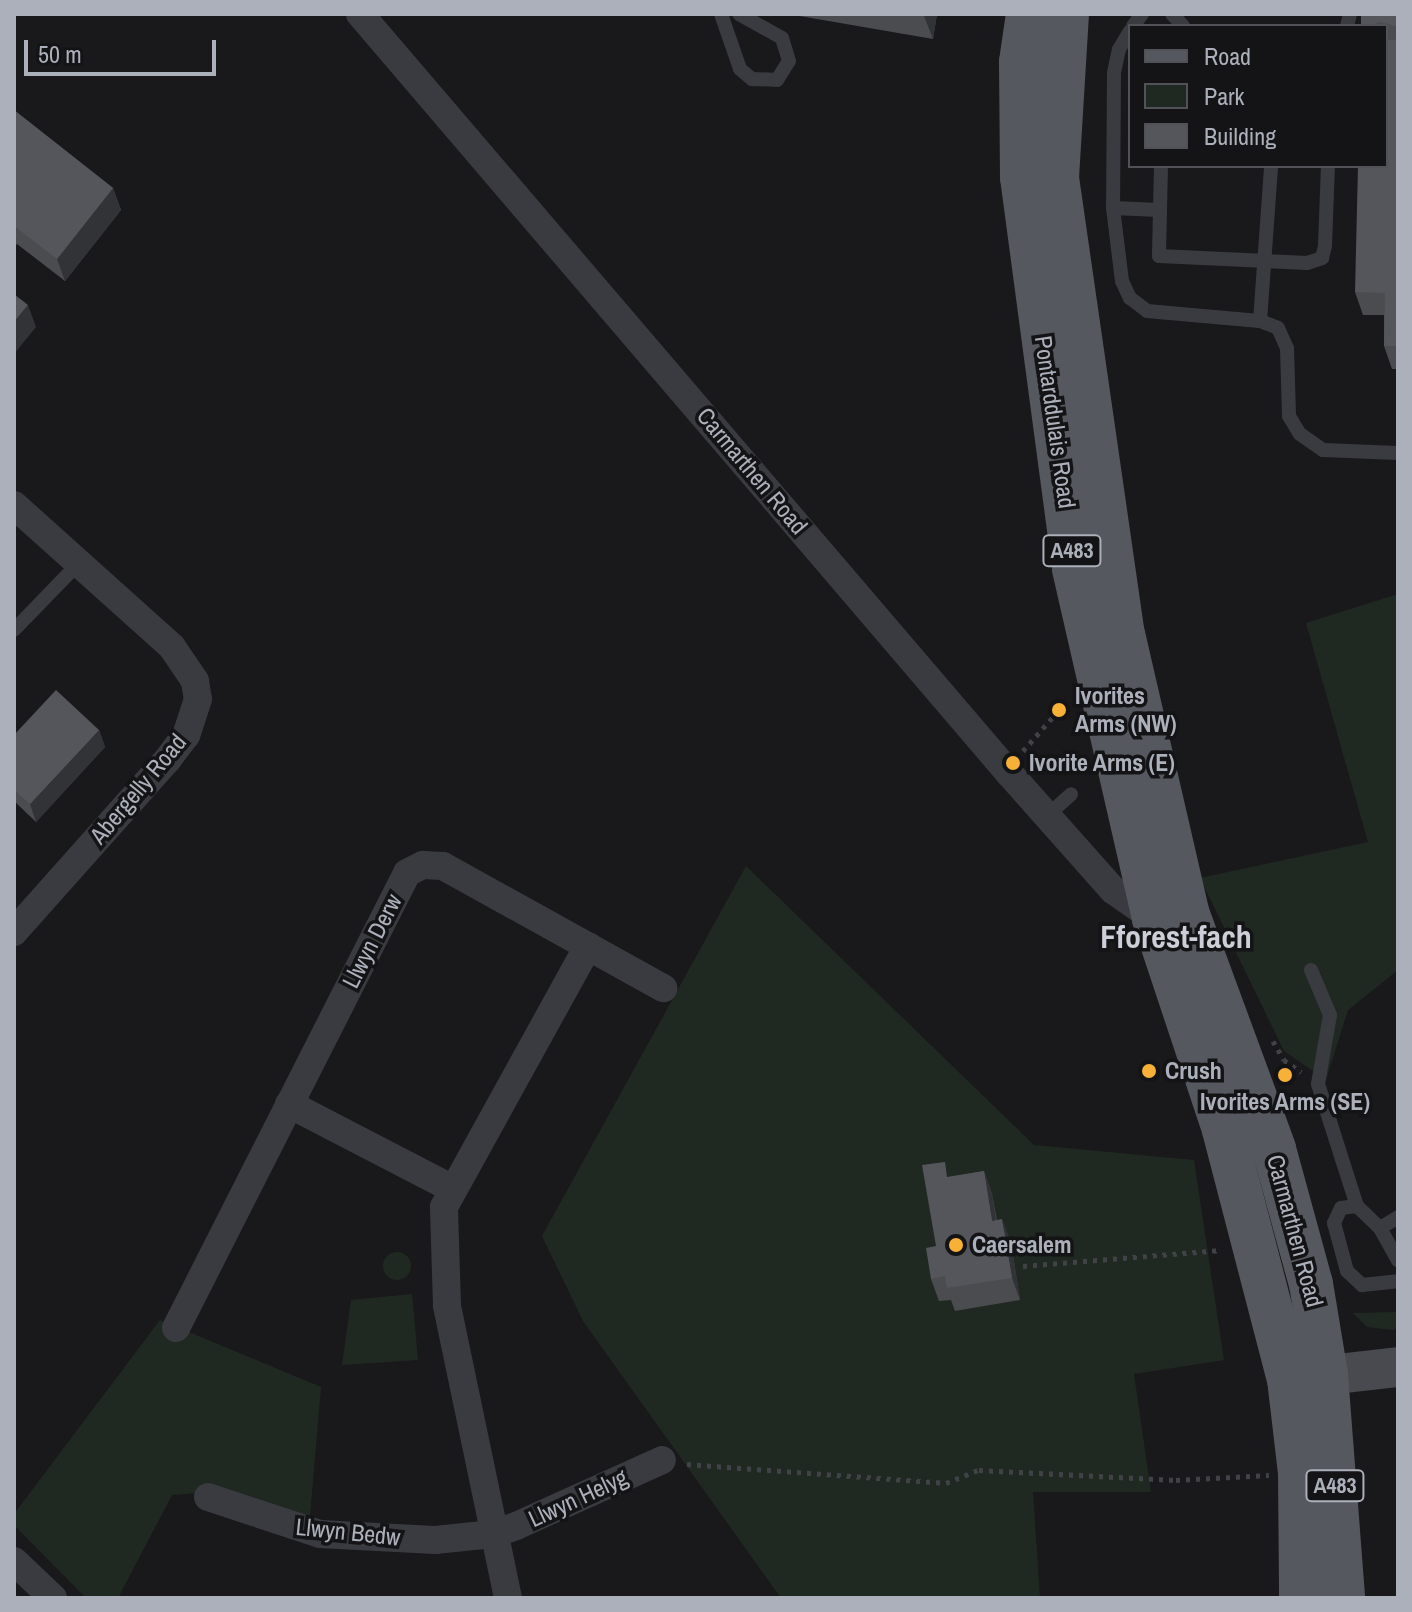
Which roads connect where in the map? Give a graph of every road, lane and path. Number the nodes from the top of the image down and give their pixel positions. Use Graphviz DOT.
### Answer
graph roads {
  1 [pos="360,14"];
  2 [pos="721,14"];
  3 [pos="739,14"];
  4 [pos="1028,14"];
  5 [pos="1067,14"];
  6 [pos="1128,34"];
  7 [pos="1161,168"];
  8 [pos="1271,168"];
  9 [pos="1328,168"];
  10 [pos="1113,208"];
  11 [pos="1159,210"];
  12 [pos="1264,261"];
  13 [pos="1260,321"];
  14 [pos="1398,453"];
  15 [pos="14,505"];
  16 [pos="79,563"];
  17 [pos="14,630"];
  18 [pos="1059,710"];
  19 [pos="1013,763"];
  20 [pos="1071,794"];
  21 [pos="1048,815"];
  22 [pos="1170,916"];
  23 [pos="14,932"];
  24 [pos="588,946"];
  25 [pos="1311,970"];
  26 [pos="663,988"];
  27 [pos="289,1104"];
  28 [pos="451,1188"];
  29 [pos="1357,1206"];
  30 [pos="1398,1217"];
  31 [pos="1380,1228"];
  32 [pos="1255,1249"];
  33 [pos="1398,1260"];
  34 [pos="1023,1266"];
  35 [pos="1393,1283"];
  36 [pos="176,1328"];
  37 [pos="1398,1367"];
  38 [pos="1308,1377"];
  39 [pos="662,1460"];
  40 [pos="1300,1473"];
  41 [pos="208,1497"];
  42 [pos="493,1534"];
  43 [pos="14,1561"];
  44 [pos="53,1598"];
  45 [pos="508,1598"];
  46 [pos="1301,1598"];
  47 [pos="1343,1598"];
  1 -- 21 [label="street, Carmarthen Road"];
  2 -- 3 [label="lane"];
  4 -- 22 [label="main road, Pontarddulais Road / A483"];
  5 -- 22 [label="main road, Pontarddulais Road / A483"];
  6 -- 10 [label="lane"];
  7 -- 11 [label="lane"];
  8 -- 12 [label="lane"];
  9 -- 12 [label="lane"];
  10 -- 11 [label="lane"];
  10 -- 13 [label="lane"];
  11 -- 12 [label="lane"];
  12 -- 13 [label="lane"];
  13 -- 14 [label="lane"];
  15 -- 16 [label="street, Abergelly Road"];
  16 -- 17 [label="lane"];
  16 -- 23 [label="street, Abergelly Road"];
  18 -- 19 [label="path"];
  20 -- 21 [label="lane"];
  21 -- 22 [label="street, Carmarthen Road"];
  22 -- 32 [label="main road, Carmarthen Road / A483"];
  22 -- 38 [label="main road, Carmarthen Road / A483"];
  24 -- 26 [label="street, Llwyn Derw"];
  24 -- 27 [label="street, Llwyn Derw"];
  24 -- 28 [label="street"];
  25 -- 29 [label="lane"];
  27 -- 28 [label="street"];
  27 -- 36 [label="street, Llwyn Derw"];
  28 -- 42 [label="street"];
  29 -- 31 [label="lane"];
  29 -- 35 [label="lane"];
  30 -- 31 [label="lane"];
  31 -- 33 [label="lane"];
  32 -- 34 [label="path"];
  32 -- 38 [label="main road, Carmarthen Road / A483"];
  37 -- 38 [label="street"];
  38 -- 40 [label="main road, Carmarthen Road / A483"];
  38 -- 47 [label="main road, Carmarthen Road / A483"];
  39 -- 40 [label="path"];
  39 -- 42 [label="street, Llwyn Helyg"];
  40 -- 46 [label="main road, Carmarthen Road / A483"];
  41 -- 42 [label="street, Llwyn Bedw"];
  42 -- 45 [label="street"];
  43 -- 44 [label="street"];
}
